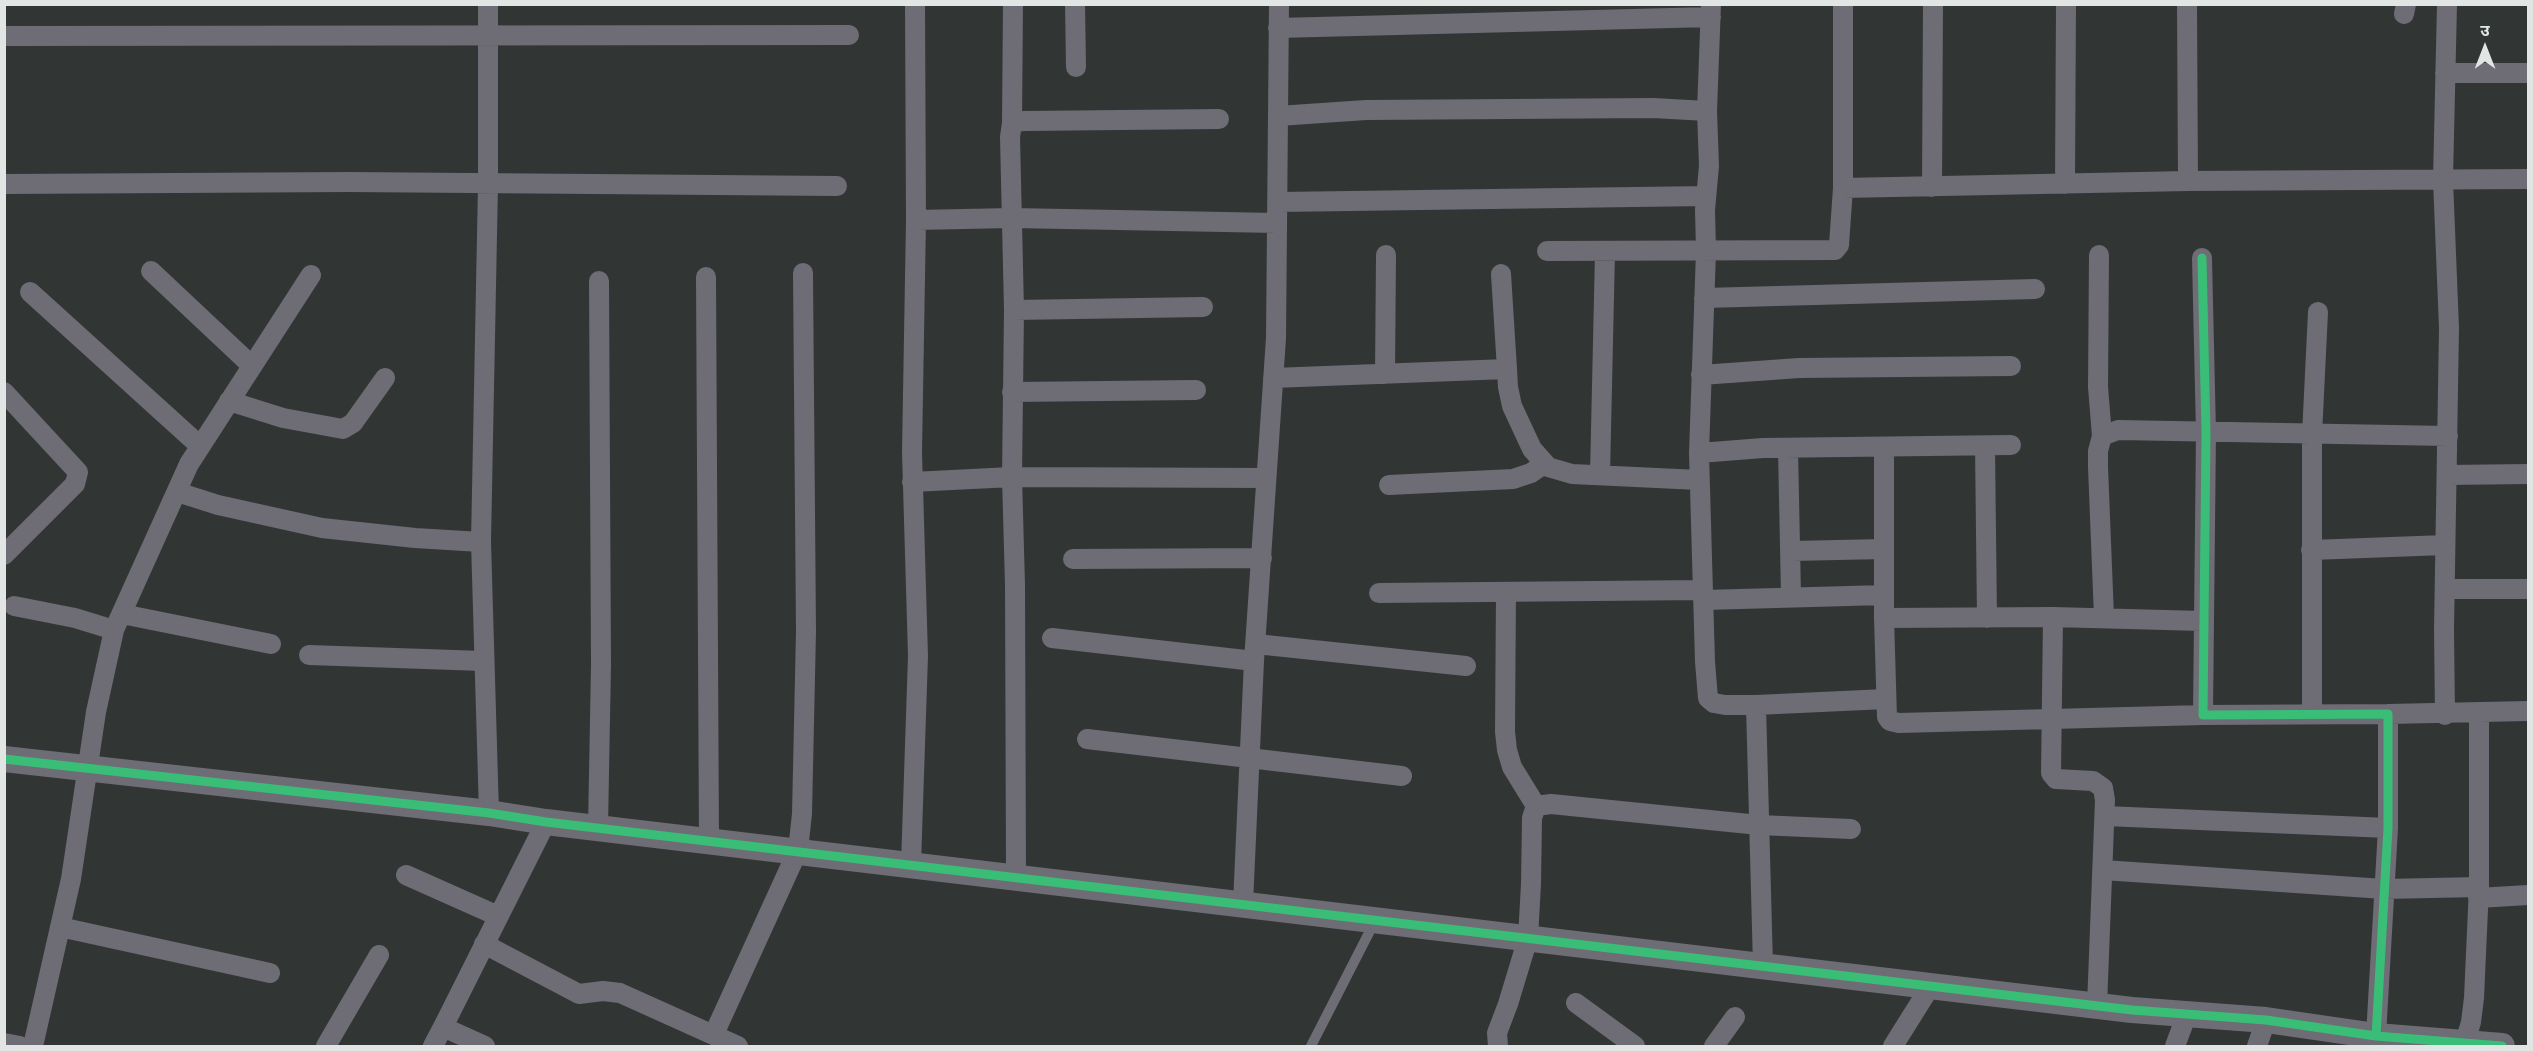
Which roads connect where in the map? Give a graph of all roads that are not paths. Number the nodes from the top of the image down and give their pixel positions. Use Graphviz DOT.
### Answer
graph roads {
  1 [pos="488,4"];
  2 [pos="915,4"];
  3 [pos="1013,4"];
  4 [pos="1075,4"];
  5 [pos="1279,4"];
  6 [pos="1843,4"];
  7 [pos="1933,4"];
  8 [pos="2066,4"];
  9 [pos="2187,4"];
  10 [pos="2448,4"];
  11 [pos="1711,11"];
  12 [pos="1278,28"];
  13 [pos="488,35"];
  14 [pos="849,35"];
  15 [pos="4,36"];
  16 [pos="1076,68"];
  17 [pos="2445,73"];
  18 [pos="2529,73"];
  19 [pos="1707,111"];
  20 [pos="1278,116"];
  21 [pos="1219,119"];
  22 [pos="1012,123"];
  23 [pos="2529,179"];
  24 [pos="2443,180"];
  25 [pos="2188,181"];
  26 [pos="4,184"];
  27 [pos="488,184"];
  28 [pos="2066,184"];
  29 [pos="837,186"];
  30 [pos="1932,187"];
  31 [pos="1843,188"];
  32 [pos="1706,196"];
  33 [pos="1278,202"];
  34 [pos="1012,218"];
  35 [pos="916,220"];
  36 [pos="1277,223"];
  37 [pos="1547,251"];
  38 [pos="1706,251"];
  39 [pos="1605,252"];
  40 [pos="1386,255"];
  41 [pos="2099,255"];
  42 [pos="2202,258"];
  43 [pos="151,271"];
  44 [pos="803,273"];
  45 [pos="1502,274"];
  46 [pos="311,275"];
  47 [pos="705,277"];
  48 [pos="599,281"];
  49 [pos="2035,289"];
  50 [pos="30,292"];
  51 [pos="1704,298"];
  52 [pos="1203,307"];
  53 [pos="1014,310"];
  54 [pos="2318,312"];
  55 [pos="251,365"];
  56 [pos="2011,366"];
  57 [pos="1507,369"];
  58 [pos="1385,374"];
  59 [pos="1701,375"];
  60 [pos="385,378"];
  61 [pos="1273,378"];
  62 [pos="1196,390"];
  63 [pos="4,392"];
  64 [pos="1012,392"];
  65 [pos="230,402"];
  66 [pos="2206,433"];
  67 [pos="2312,435"];
  68 [pos="2103,436"];
  69 [pos="2448,436"];
  70 [pos="2011,445"];
  71 [pos="200,446"];
  72 [pos="1985,446"];
  73 [pos="1884,447"];
  74 [pos="1788,448"];
  75 [pos="1699,453"];
  76 [pos="1544,464"];
  77 [pos="2448,474"];
  78 [pos="2529,474"];
  79 [pos="1600,475"];
  80 [pos="1012,477"];
  81 [pos="1266,478"];
  82 [pos="1699,480"];
  83 [pos="912,482"];
  84 [pos="1389,485"];
  85 [pos="177,492"];
  86 [pos="481,542"];
  87 [pos="2445,545"];
  88 [pos="1884,549"];
  89 [pos="2312,549"];
  90 [pos="1791,551"];
  91 [pos="4,555"];
  92 [pos="1263,558"];
  93 [pos="1073,559"];
  94 [pos="2445,589"];
  95 [pos="2529,589"];
  96 [pos="1379,593"];
  97 [pos="1506,593"];
  98 [pos="1703,595"];
  99 [pos="1884,595"];
  100 [pos="1791,596"];
  101 [pos="14,606"];
  102 [pos="2053,617"];
  103 [pos="2104,617"];
  104 [pos="1884,618"];
  105 [pos="1987,618"];
  106 [pos="2202,621"];
  107 [pos="118,622"];
  108 [pos="1052,638"];
  109 [pos="271,644"];
  110 [pos="1255,653"];
  111 [pos="309,655"];
  112 [pos="483,661"];
  113 [pos="1466,666"];
  114 [pos="1886,699"];
  115 [pos="1756,705"];
  116 [pos="2529,711"];
  117 [pos="2312,713"];
  118 [pos="2479,713"];
  119 [pos="2388,714"];
  120 [pos="2203,715"];
  121 [pos="2445,715"];
  122 [pos="2051,719"];
  123 [pos="1087,739"];
  124 [pos="1249,758"];
  125 [pos="4,759"];
  126 [pos="87,770"];
  127 [pos="1402,776"];
  128 [pos="1536,806"];
  129 [pos="489,813"];
  130 [pos="2105,816"];
  131 [pos="546,822"];
  132 [pos="1759,825"];
  133 [pos="598,828"];
  134 [pos="2388,828"];
  135 [pos="1851,829"];
  136 [pos="709,840"];
  137 [pos="798,850"];
  138 [pos="911,864"];
  139 [pos="2103,870"];
  140 [pos="406,875"];
  141 [pos="1016,876"];
  142 [pos="2384,889"];
  143 [pos="2478,892"];
  144 [pos="2529,895"];
  145 [pos="1244,903"];
  146 [pos="498,916"];
  147 [pos="1375,920"];
  148 [pos="60,927"];
  149 [pos="1528,938"];
  150 [pos="484,944"];
  151 [pos="379,955"];
  152 [pos="1763,966"];
  153 [pos="270,973"];
  154 [pos="1930,987"];
  155 [pos="1576,1003"];
  156 [pos="2097,1006"];
  157 [pos="2187,1014"];
  158 [pos="1736,1017"];
  159 [pos="2266,1020"];
  160 [pos="443,1027"];
  161 [pos="714,1034"];
  162 [pos="2364,1039"];
  163 [pos="4,1043"];
  164 [pos="2464,1045"];
  165 [pos="20,1047"];
  166 [pos="33,1047"];
  167 [pos="326,1047"];
  168 [pos="433,1047"];
  169 [pos="485,1047"];
  170 [pos="738,1047"];
  171 [pos="1311,1047"];
  172 [pos="1498,1047"];
  173 [pos="1635,1047"];
  174 [pos="1714,1047"];
  175 [pos="1893,1047"];
  176 [pos="2175,1047"];
  177 [pos="2257,1047"];
  178 [pos="2502,1047"];
  1 -- 13 [label="street"];
  2 -- 35 [label="street"];
  3 -- 22 [label="street"];
  4 -- 16 [label="street"];
  5 -- 12 [label="street"];
  6 -- 31 [label="street"];
  7 -- 30 [label="street"];
  8 -- 28 [label="street"];
  9 -- 25 [label="street"];
  10 -- 17 [label="street"];
  11 -- 12 [label="street"];
  11 -- 19 [label="street"];
  12 -- 20 [label="street"];
  13 -- 14 [label="street"];
  13 -- 15 [label="street"];
  13 -- 27 [label="street"];
  17 -- 18 [label="street"];
  17 -- 24 [label="street"];
  19 -- 20 [label="street"];
  19 -- 32 [label="street"];
  20 -- 33 [label="street"];
  21 -- 22 [label="street"];
  22 -- 34 [label="street"];
  23 -- 24 [label="street"];
  24 -- 25 [label="street"];
  24 -- 69 [label="street"];
  25 -- 28 [label="street"];
  26 -- 27 [label="street"];
  27 -- 29 [label="street"];
  27 -- 86 [label="street"];
  28 -- 30 [label="street"];
  30 -- 31 [label="street"];
  31 -- 38 [label="street"];
  32 -- 33 [label="street"];
  32 -- 38 [label="street"];
  33 -- 36 [label="street"];
  34 -- 35 [label="street"];
  34 -- 36 [label="street"];
  34 -- 53 [label="street"];
  35 -- 83 [label="street"];
  36 -- 61 [label="street"];
  37 -- 39 [label="street"];
  38 -- 39 [label="street"];
  38 -- 51 [label="street"];
  39 -- 79 [label="street"];
  40 -- 58 [label="street"];
  41 -- 68 [label="street"];
  42 -- 66 [label="street"];
  43 -- 55 [label="street"];
  44 -- 137 [label="street"];
  45 -- 57 [label="street"];
  46 -- 55 [label="street"];
  47 -- 136 [label="street"];
  48 -- 133 [label="street"];
  49 -- 51 [label="street"];
  50 -- 71 [label="street"];
  51 -- 59 [label="street"];
  52 -- 53 [label="street"];
  53 -- 64 [label="street"];
  54 -- 67 [label="street"];
  55 -- 65 [label="street"];
  56 -- 59 [label="street"];
  57 -- 58 [label="street"];
  57 -- 76 [label="street"];
  58 -- 61 [label="street"];
  59 -- 75 [label="street"];
  60 -- 65 [label="street"];
  61 -- 81 [label="street"];
  62 -- 64 [label="street"];
  63 -- 91 [label="street"];
  64 -- 80 [label="street"];
  65 -- 71 [label="street"];
  66 -- 67 [label="street"];
  66 -- 68 [label="street"];
  66 -- 106 [label="street"];
  67 -- 69 [label="street"];
  67 -- 89 [label="street"];
  68 -- 103 [label="street"];
  69 -- 77 [label="street"];
  70 -- 72 [label="street"];
  71 -- 85 [label="street"];
  72 -- 73 [label="street"];
  72 -- 105 [label="street"];
  73 -- 74 [label="street"];
  73 -- 88 [label="street"];
  74 -- 75 [label="street"];
  74 -- 90 [label="street"];
  75 -- 82 [label="street"];
  76 -- 79 [label="street"];
  76 -- 84 [label="street"];
  77 -- 78 [label="street"];
  77 -- 87 [label="street"];
  79 -- 82 [label="street"];
  80 -- 81 [label="street"];
  80 -- 83 [label="street"];
  80 -- 141 [label="street"];
  81 -- 92 [label="street"];
  82 -- 98 [label="street"];
  83 -- 138 [label="street"];
  85 -- 86 [label="street"];
  85 -- 107 [label="street"];
  86 -- 112 [label="street"];
  87 -- 89 [label="street"];
  87 -- 94 [label="street"];
  88 -- 90 [label="street"];
  88 -- 99 [label="street"];
  89 -- 117 [label="street"];
  90 -- 100 [label="street"];
  92 -- 93 [label="street"];
  92 -- 110 [label="street"];
  94 -- 95 [label="street"];
  94 -- 121 [label="street"];
  96 -- 97 [label="street"];
  97 -- 98 [label="street"];
  97 -- 128 [label="street"];
  98 -- 100 [label="street"];
  98 -- 115 [label="street"];
  99 -- 100 [label="street"];
  99 -- 104 [label="street"];
  101 -- 107 [label="street"];
  102 -- 103 [label="street"];
  102 -- 105 [label="street"];
  102 -- 122 [label="street"];
  103 -- 106 [label="street"];
  104 -- 105 [label="street"];
  104 -- 114 [label="street"];
  106 -- 120 [label="street"];
  107 -- 109 [label="street"];
  107 -- 126 [label="street"];
  108 -- 110 [label="street"];
  110 -- 113 [label="street"];
  110 -- 124 [label="street"];
  111 -- 112 [label="street"];
  112 -- 129 [label="street"];
  114 -- 115 [label="street"];
  114 -- 122 [label="street"];
  115 -- 132 [label="street"];
  116 -- 118 [label="street"];
  117 -- 119 [label="street"];
  117 -- 120 [label="street"];
  118 -- 121 [label="street"];
  118 -- 143 [label="street"];
  119 -- 121 [label="street"];
  119 -- 134 [label="street"];
  120 -- 122 [label="street"];
  122 -- 130 [label="street"];
  123 -- 124 [label="street"];
  124 -- 127 [label="street"];
  124 -- 145 [label="street"];
  125 -- 126 [label="street"];
  126 -- 129 [label="street"];
  126 -- 148 [label="street"];
  128 -- 132 [label="street"];
  128 -- 149 [label="street"];
  129 -- 131 [label="street"];
  130 -- 134 [label="street"];
  130 -- 139 [label="street"];
  131 -- 133 [label="street"];
  131 -- 146 [label="street"];
  132 -- 135 [label="street"];
  132 -- 152 [label="street"];
  133 -- 136 [label="street"];
  134 -- 142 [label="street"];
  136 -- 137 [label="street"];
  137 -- 138 [label="street"];
  137 -- 161 [label="street"];
  138 -- 141 [label="street"];
  139 -- 142 [label="street"];
  139 -- 156 [label="street"];
  140 -- 146 [label="street"];
  141 -- 145 [label="street"];
  142 -- 143 [label="street"];
  142 -- 162 [label="street"];
  143 -- 144 [label="street"];
  143 -- 164 [label="street"];
  145 -- 147 [label="street"];
  146 -- 150 [label="street"];
  147 -- 149 [label="street"];
  147 -- 171 [label="lane"];
  148 -- 153 [label="street"];
  148 -- 166 [label="street"];
  149 -- 152 [label="street"];
  149 -- 172 [label="street"];
  150 -- 160 [label="street"];
  150 -- 161 [label="street"];
  151 -- 167 [label="street"];
  152 -- 154 [label="street"];
  154 -- 156 [label="street"];
  154 -- 175 [label="street"];
  155 -- 173 [label="street"];
  156 -- 157 [label="street"];
  157 -- 159 [label="street"];
  157 -- 176 [label="street"];
  158 -- 174 [label="street"];
  159 -- 162 [label="street"];
  159 -- 177 [label="street"];
  160 -- 168 [label="street"];
  160 -- 169 [label="street"];
  161 -- 170 [label="street"];
  162 -- 164 [label="street"];
  163 -- 165 [label="street"];
  164 -- 178 [label="street"];
}
